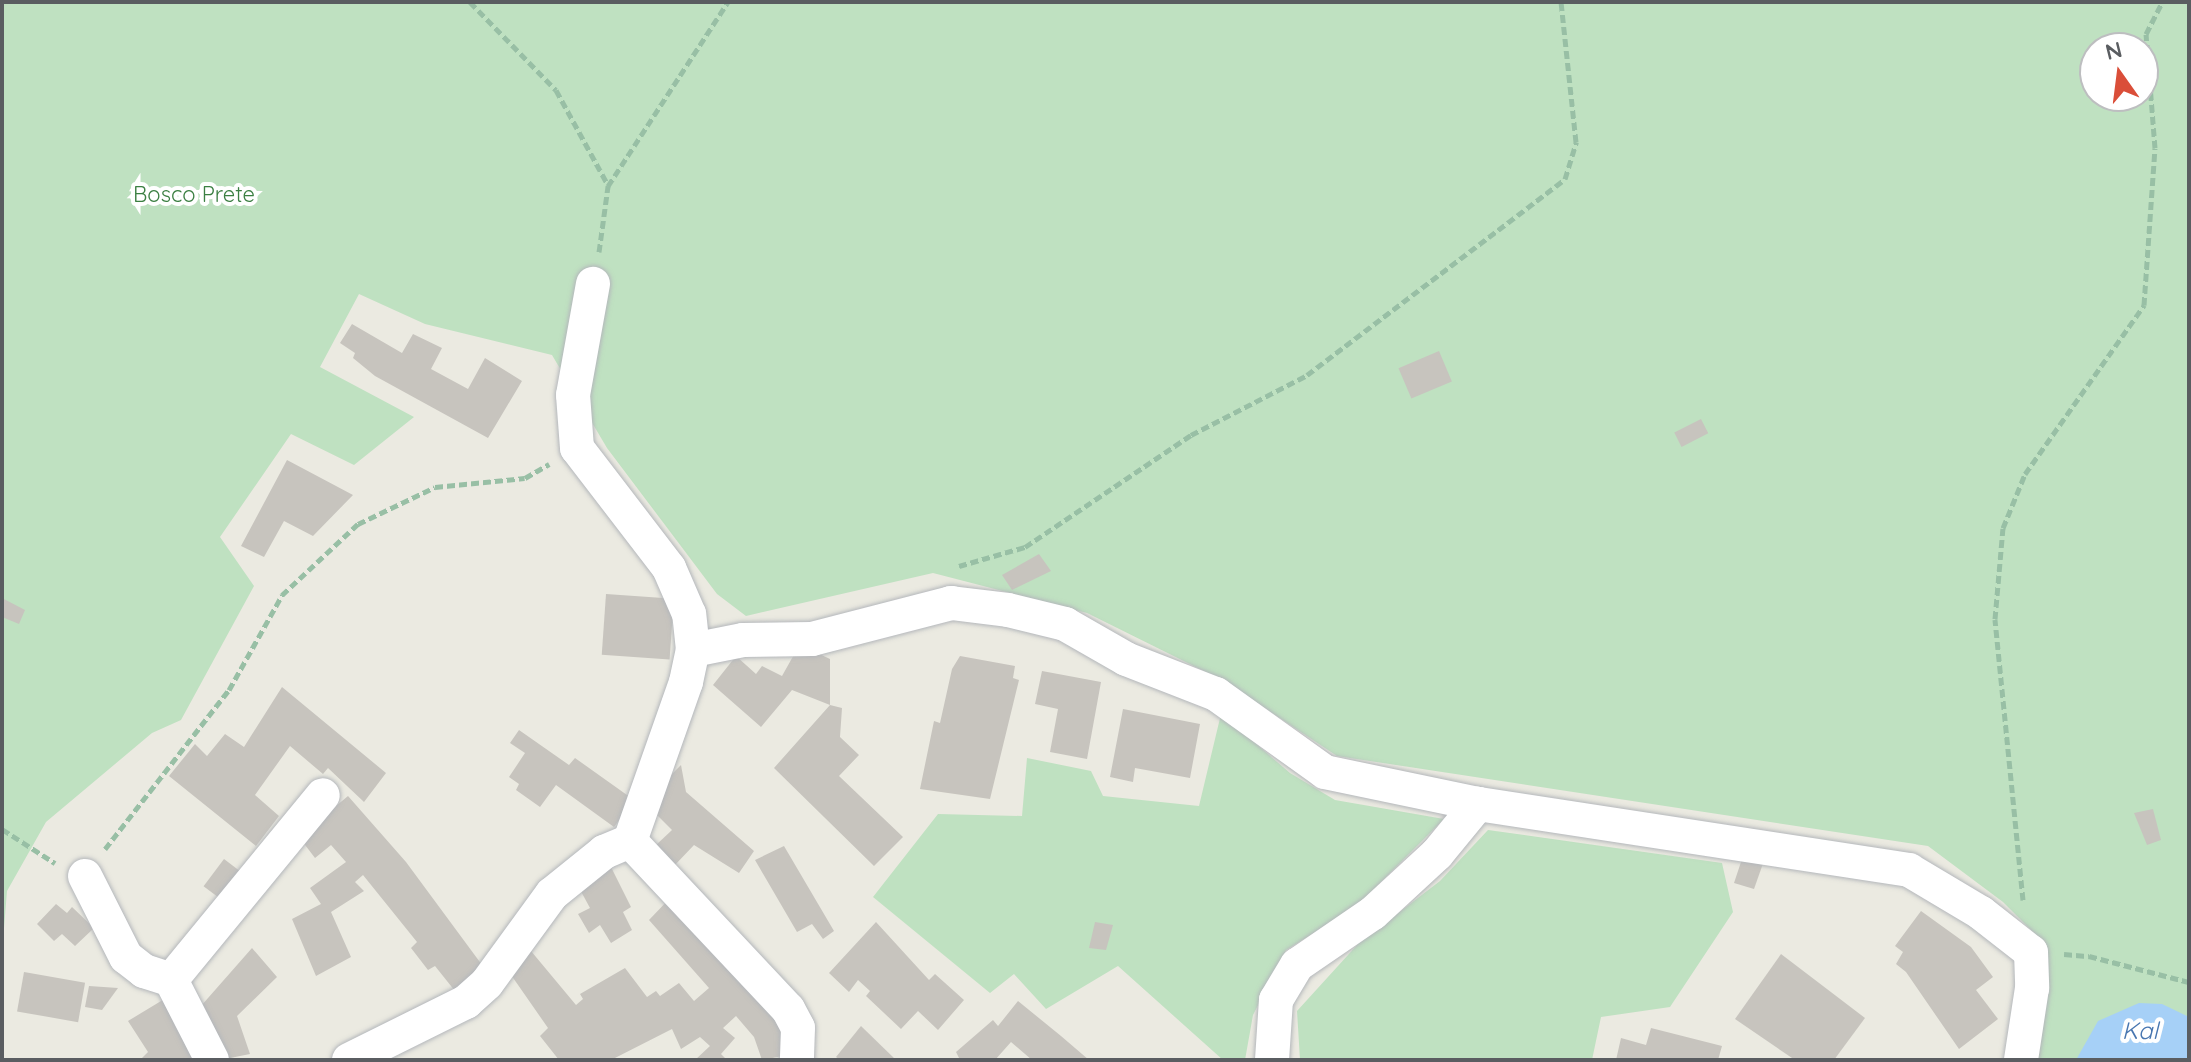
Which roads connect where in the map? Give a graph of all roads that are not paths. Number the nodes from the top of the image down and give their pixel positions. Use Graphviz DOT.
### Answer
graph roads {
  1 [pos="593,284"];
  2 [pos="693,650"];
  3 [pos="323,795"];
  4 [pos="1478,804"];
  5 [pos="630,841"];
  6 [pos="85,876"];
  7 [pos="171,980"];
  8 [pos="212,1060"];
  9 [pos="349,1060"];
  10 [pos="797,1060"];
  11 [pos="1272,1060"];
  12 [pos="2021,1060"];
  1 -- 2 [label="street"];
  2 -- 4 [label="street"];
  2 -- 5 [label="street"];
  3 -- 7 [label="street"];
  4 -- 11 [label="street"];
  4 -- 12 [label="street"];
  5 -- 9 [label="street"];
  5 -- 10 [label="street"];
  6 -- 7 [label="street"];
  7 -- 8 [label="street"];
}
